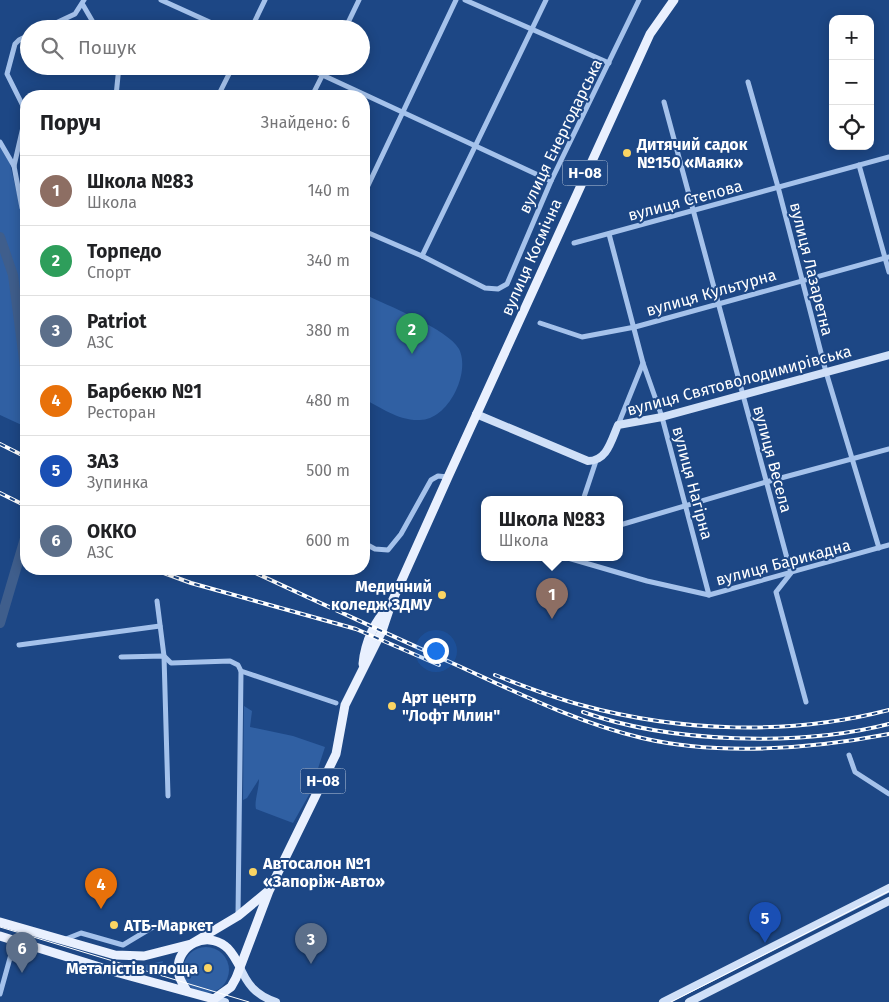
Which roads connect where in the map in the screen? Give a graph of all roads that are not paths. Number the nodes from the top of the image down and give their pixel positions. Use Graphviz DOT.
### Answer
graph roads {
  1 [pos="162,0"];
  2 [pos="264,0"];
  3 [pos="359,0"];
  4 [pos="456,0"];
  5 [pos="465,0"];
  6 [pos="546,0"];
  7 [pos="639,0"];
  8 [pos="674,0"];
  9 [pos="83,2"];
  10 [pos="171,2"];
  11 [pos="62,20"];
  12 [pos="92,20"];
  13 [pos="207,20"];
  14 [pos="255,20"];
  15 [pos="349,20"];
  16 [pos="532,30"];
  17 [pos="20,40"];
  18 [pos="609,63"];
  19 [pos="118,75"];
  20 [pos="228,75"];
  21 [pos="322,76"];
  22 [pos="748,82"];
  23 [pos="117,90"];
  24 [pos="221,90"];
  25 [pos="315,90"];
  26 [pos="353,90"];
  27 [pos="370,98"];
  28 [pos="20,101"];
  29 [pos="664,102"];
  30 [pos="403,113"];
  31 [pos="20,140"];
  32 [pos="0,142"];
  33 [pos="475,146"];
  34 [pos="889,157"];
  35 [pos="858,165"];
  36 [pos="14,166"];
  37 [pos="551,181"];
  38 [pos="370,182"];
  39 [pos="778,187"];
  40 [pos="20,198"];
  41 [pos="693,211"];
  42 [pos="370,234"];
  43 [pos="609,234"];
  44 [pos="574,243"];
  45 [pos="422,256"];
  46 [pos="887,257"];
  47 [pos="889,272"];
  48 [pos="802,280"];
  49 [pos="718,304"];
  50 [pos="540,323"];
  51 [pos="635,326"];
  52 [pos="889,355"];
  53 [pos="643,363"];
  54 [pos="826,372"];
  55 [pos="743,395"];
  56 [pos="476,414"];
  57 [pos="662,417"];
  58 [pos="618,426"];
  59 [pos="889,449"];
  60 [pos="852,459"];
  61 [pos="596,461"];
  62 [pos="448,477"];
  63 [pos="766,482"];
  64 [pos="584,496"];
  65 [pos="686,505"];
  66 [pos="623,524"];
  67 [pos="889,545"];
  68 [pos="370,546"];
  69 [pos="878,548"];
  70 [pos="578,561"];
  71 [pos="791,573"];
  72 [pos="710,595"];
  73 [pos="156,601"];
  74 [pos="160,626"];
  75 [pos="19,645"];
  76 [pos="164,656"];
  77 [pos="121,657"];
  78 [pos="242,672"];
  79 [pos="806,702"];
  80 [pos="336,703"];
  81 [pos="850,755"];
  82 [pos="889,794"];
  83 [pos="168,796"];
  84 [pos="889,888"];
  85 [pos="269,891"];
  86 [pos="889,901"];
  87 [pos="238,916"];
  88 [pos="0,922"];
  89 [pos="153,927"];
  90 [pos="0,936"];
  91 [pos="15,940"];
  92 [pos="65,940"];
  93 [pos="192,944"];
  94 [pos="239,965"];
  95 [pos="187,991"];
  96 [pos="0,994"];
  97 [pos="214,1000"];
  98 [pos="225,1002"];
  99 [pos="276,1002"];
  100 [pos="663,1002"];
  101 [pos="690,1002"];
  1 -- 10 [label="street"];
  2 -- 14 [label="street"];
  3 -- 15 [label="street"];
  4 -- 30 [label="street"];
  5 -- 16 [label="street"];
  6 -- 16 [label="street"];
  7 -- 18 [label="street, вулиця Енергодарська"];
  8 -- 56 [label="main road, вулиця Космічна / Н-08"];
  9 -- 11 [label="street"];
  9 -- 12 [label="street"];
  10 -- 13 [label="street"];
  16 -- 18 [label="street"];
  16 -- 33 [label="street"];
  17 -- 28 [label="street"];
  18 -- 37 [label="street, вулиця Енергодарська"];
  19 -- 23 [label="street"];
  20 -- 24 [label="street"];
  21 -- 25 [label="street"];
  21 -- 26 [label="street"];
  22 -- 39 [label="street, вулиця Лазаретна"];
  27 -- 30 [label="street"];
  29 -- 41 [label="street, вулиця Весела"];
  30 -- 33 [label="street"];
  30 -- 38 [label="street"];
  31 -- 36 [label="street"];
  32 -- 36 [label="street"];
  33 -- 37 [label="street"];
  33 -- 45 [label="street"];
  34 -- 35 [label="street, вулиця Степова"];
  35 -- 39 [label="street, вулиця Степова"];
  35 -- 46 [label="street"];
  36 -- 40 [label="street"];
  37 -- 45 [label="street, вулиця Енергодарська"];
  39 -- 41 [label="street, вулиця Степова"];
  39 -- 48 [label="street, вулиця Лазаретна"];
  41 -- 43 [label="street, вулиця Степова"];
  41 -- 49 [label="street, вулиця Весела"];
  42 -- 45 [label="street"];
  43 -- 44 [label="street, вулиця Степова"];
  43 -- 51 [label="street, вулиця Нагірна"];
  46 -- 47 [label="street"];
  46 -- 48 [label="street, вулиця Культурна"];
  48 -- 49 [label="street, вулиця Культурна"];
  48 -- 54 [label="street, вулиця Лазаретна"];
  49 -- 51 [label="street, вулиця Культурна"];
  49 -- 55 [label="street, вулиця Весела"];
  50 -- 51 [label="street, вулиця Культурна"];
  51 -- 53 [label="street, вулиця Нагірна"];
  52 -- 54 [label="main road, вулиця Святоволодимирівська"];
  53 -- 57 [label="street, вулиця Нагірна"];
  53 -- 58 [label="street"];
  54 -- 55 [label="main road, вулиця Святоволодимирівська"];
  54 -- 60 [label="street, вулиця Лазаретна"];
  55 -- 57 [label="main road, вулиця Святоволодимирівська"];
  55 -- 63 [label="street, вулиця Весела"];
  56 -- 61 [label="main road"];
  56 -- 62 [label="main road, вулиця Космічна / Н-08"];
  57 -- 58 [label="main road, вулиця Святоволодимирівська"];
  57 -- 65 [label="street, вулиця Нагірна"];
  58 -- 61 [label="main road, вулиця Святоволодимирівська"];
  59 -- 60 [label="street"];
  60 -- 63 [label="street"];
  60 -- 69 [label="street, вулиця Лазаретна"];
  61 -- 64 [label="street"];
  62 -- 68 [label="street"];
  62 -- 85 [label="main road, вулиця Космічна / Н-08"];
  63 -- 65 [label="street"];
  63 -- 71 [label="street, вулиця Весела"];
  65 -- 66 [label="street"];
  65 -- 72 [label="street, вулиця Нагірна"];
  67 -- 69 [label="street, вулиця Барикадна"];
  69 -- 71 [label="street, вулиця Барикадна"];
  70 -- 72 [label="street, вулиця Барикадна"];
  71 -- 72 [label="street, вулиця Барикадна"];
  71 -- 79 [label="street"];
  73 -- 74 [label="street"];
  74 -- 75 [label="street"];
  74 -- 76 [label="street"];
  76 -- 77 [label="street"];
  76 -- 78 [label="street"];
  76 -- 83 [label="street"];
  78 -- 80 [label="street"];
  78 -- 87 [label="street"];
  81 -- 82 [label="street"];
  84 -- 100 [label="main road"];
  85 -- 87 [label="main road, Н-08"];
  85 -- 94 [label="main road, Н-08"];
  86 -- 101 [label="main road"];
  87 -- 93 [label="main road, Н-08"];
  88 -- 92 [label="main road, Н-08"];
  89 -- 92 [label="street"];
  90 -- 91 [label="main road"];
  91 -- 95 [label="main road"];
  91 -- 96 [label="street"];
  92 -- 93 [label="main road, Н-08"];
  93 -- 94 [label="main road"];
  93 -- 95 [label="main road"];
  94 -- 97 [label="main road, Н-08"];
  94 -- 99 [label="main road"];
  95 -- 97 [label="main road"];
  97 -- 98 [label="main road"];
}
